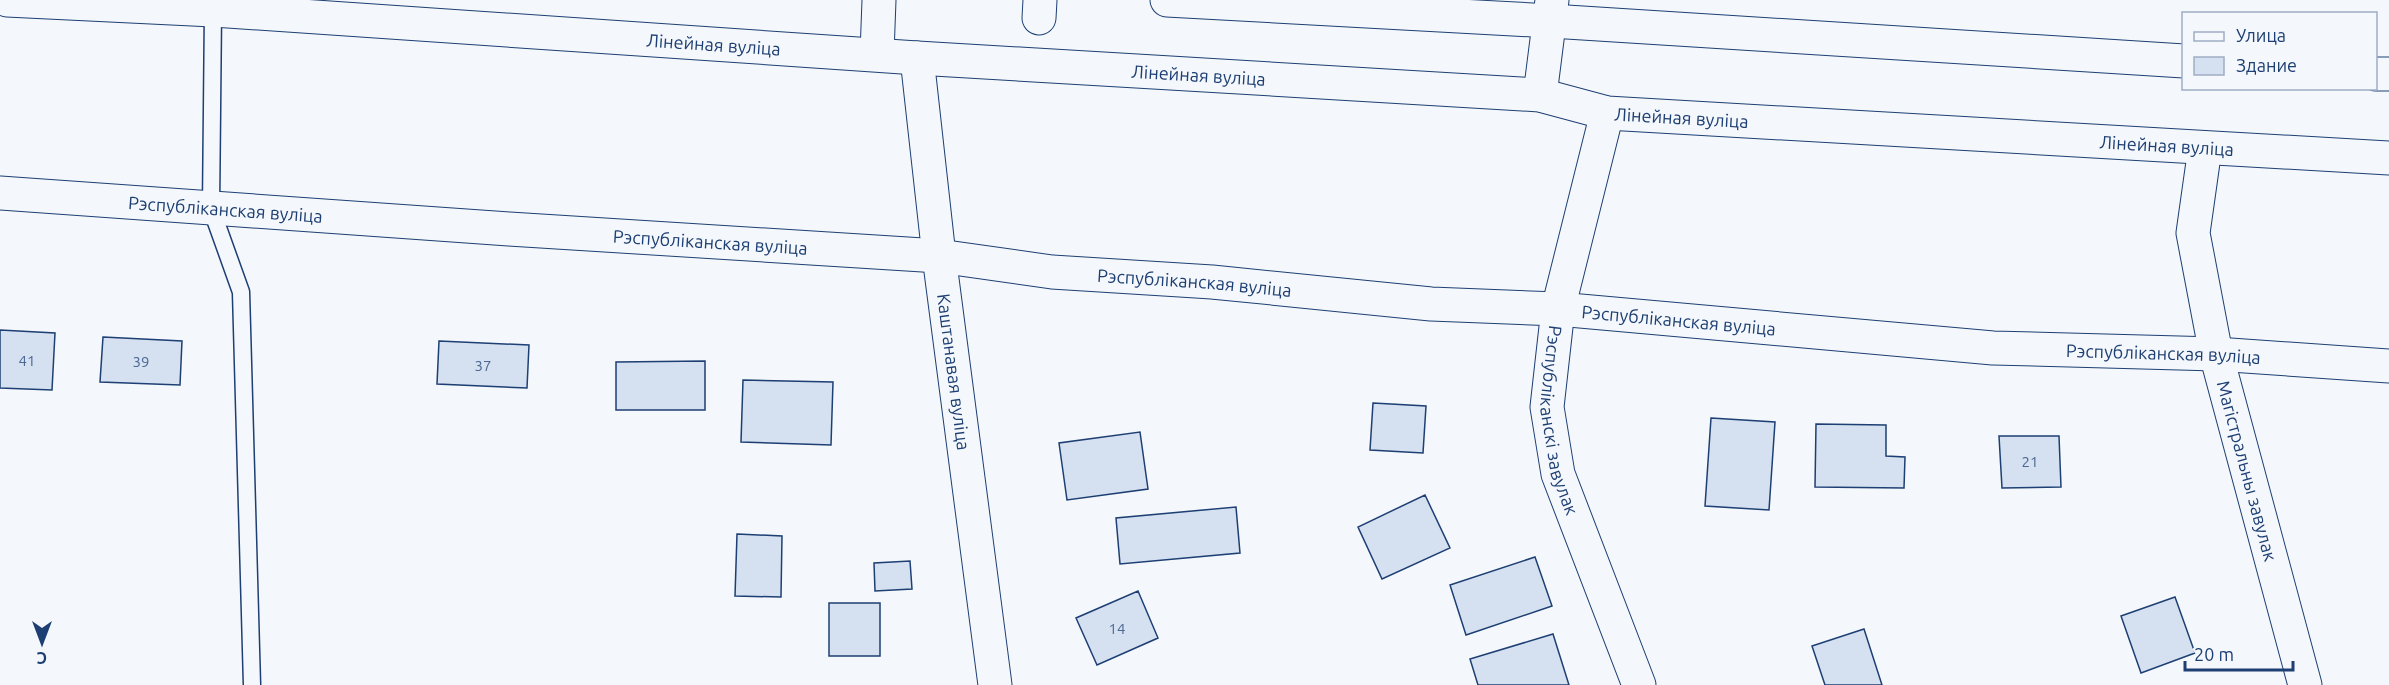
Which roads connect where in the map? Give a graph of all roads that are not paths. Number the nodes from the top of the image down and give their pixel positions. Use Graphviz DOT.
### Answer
graph roads {
  1 [pos="7,0"];
  2 [pos="879,0"];
  3 [pos="1167,0"];
  4 [pos="212,5"];
  5 [pos="1551,10"];
  6 [pos="877,54"];
  7 [pos="917,58"];
  8 [pos="2182,61"];
  9 [pos="1540,95"];
  10 [pos="1607,113"];
  11 [pos="2205,148"];
  12 [pos="2389,158"];
  13 [pos="0,193"];
  14 [pos="211,208"];
  15 [pos="939,256"];
  16 [pos="1558,309"];
  17 [pos="2216,354"];
  18 [pos="2389,366"];
  19 [pos="252,685"];
  20 [pos="995,685"];
  21 [pos="1639,685"];
  22 [pos="2305,685"];
  1 -- 4 [label="street, Лінейная вуліца"];
  2 -- 6 [label="street"];
  3 -- 5 [label="street"];
  4 -- 6 [label="street, Лінейная вуліца"];
  4 -- 14 [label="lane"];
  5 -- 8 [label="street"];
  5 -- 9 [label="street"];
  6 -- 7 [label="street, Лінейная вуліца"];
  7 -- 9 [label="street, Лінейная вуліца"];
  7 -- 15 [label="street, Каштанавая вуліца"];
  9 -- 10 [label="street, Лінейная вуліца"];
  10 -- 11 [label="street, Лінейная вуліца"];
  10 -- 16 [label="street, Рэспубліканскі завулак"];
  11 -- 12 [label="street, Лінейная вуліца"];
  11 -- 17 [label="street, Магістральны завулак"];
  13 -- 14 [label="street, Рэспубліканская вуліца"];
  14 -- 15 [label="street, Рэспубліканская вуліца"];
  14 -- 19 [label="lane"];
  15 -- 16 [label="street, Рэспубліканская вуліца"];
  15 -- 20 [label="street, Каштанавая вуліца"];
  16 -- 17 [label="street, Рэспубліканская вуліца"];
  16 -- 21 [label="street, Рэспубліканскі завулак"];
  17 -- 18 [label="street, Рэспубліканская вуліца"];
  17 -- 22 [label="street, Магістральны завулак"];
}
